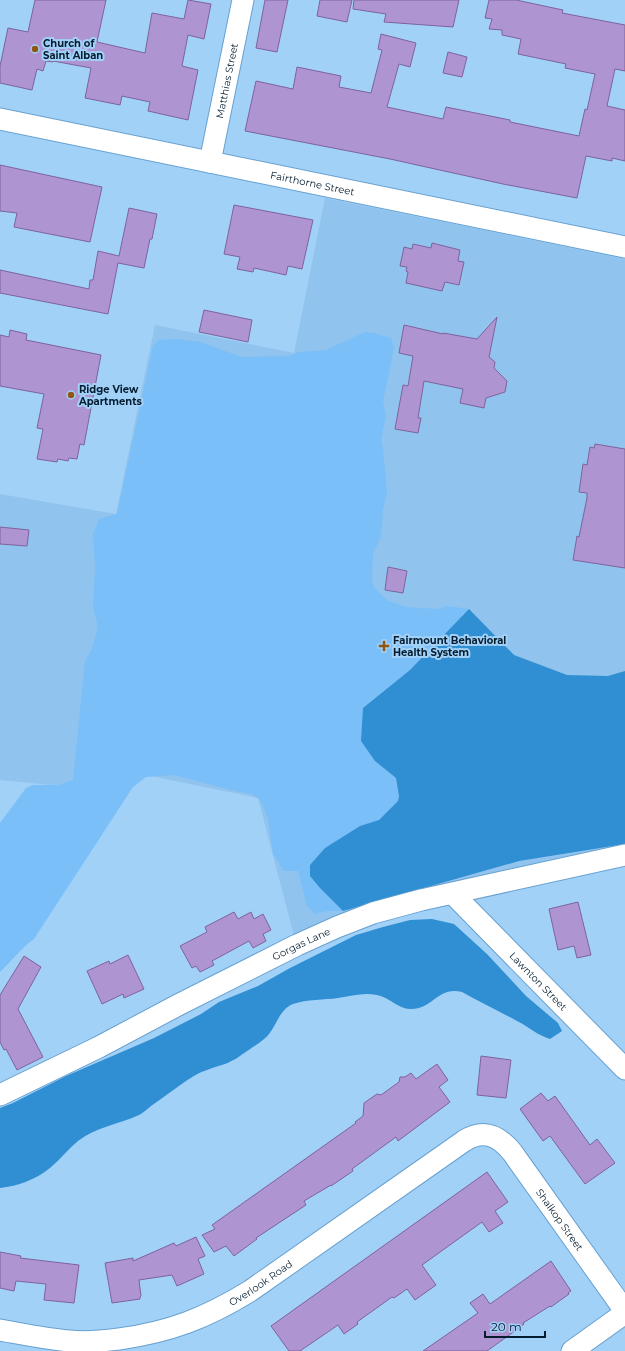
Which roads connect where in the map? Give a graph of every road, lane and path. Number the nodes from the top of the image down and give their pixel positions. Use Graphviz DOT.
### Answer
graph roads {
  1 [pos="243,0"];
  2 [pos="0,119"];
  3 [pos="210,162"];
  4 [pos="625,247"];
  5 [pos="625,855"];
  6 [pos="453,894"];
  7 [pos="625,1069"];
  8 [pos="0,1095"];
  9 [pos="489,1135"];
  10 [pos="625,1312"];
  11 [pos="0,1330"];
  12 [pos="572,1351"];
  1 -- 3 [label="street, Matthias Street"];
  2 -- 3 [label="street, Fairthorne Street"];
  3 -- 4 [label="street, Fairthorne Street"];
  5 -- 6 [label="street, Gorgas Lane"];
  6 -- 7 [label="street, Lawnton Street"];
  6 -- 8 [label="street, Gorgas Lane"];
  9 -- 10 [label="street, Shalkop Street"];
  9 -- 11 [label="street, Overlook Road"];
  10 -- 12 [label="street"];
}
